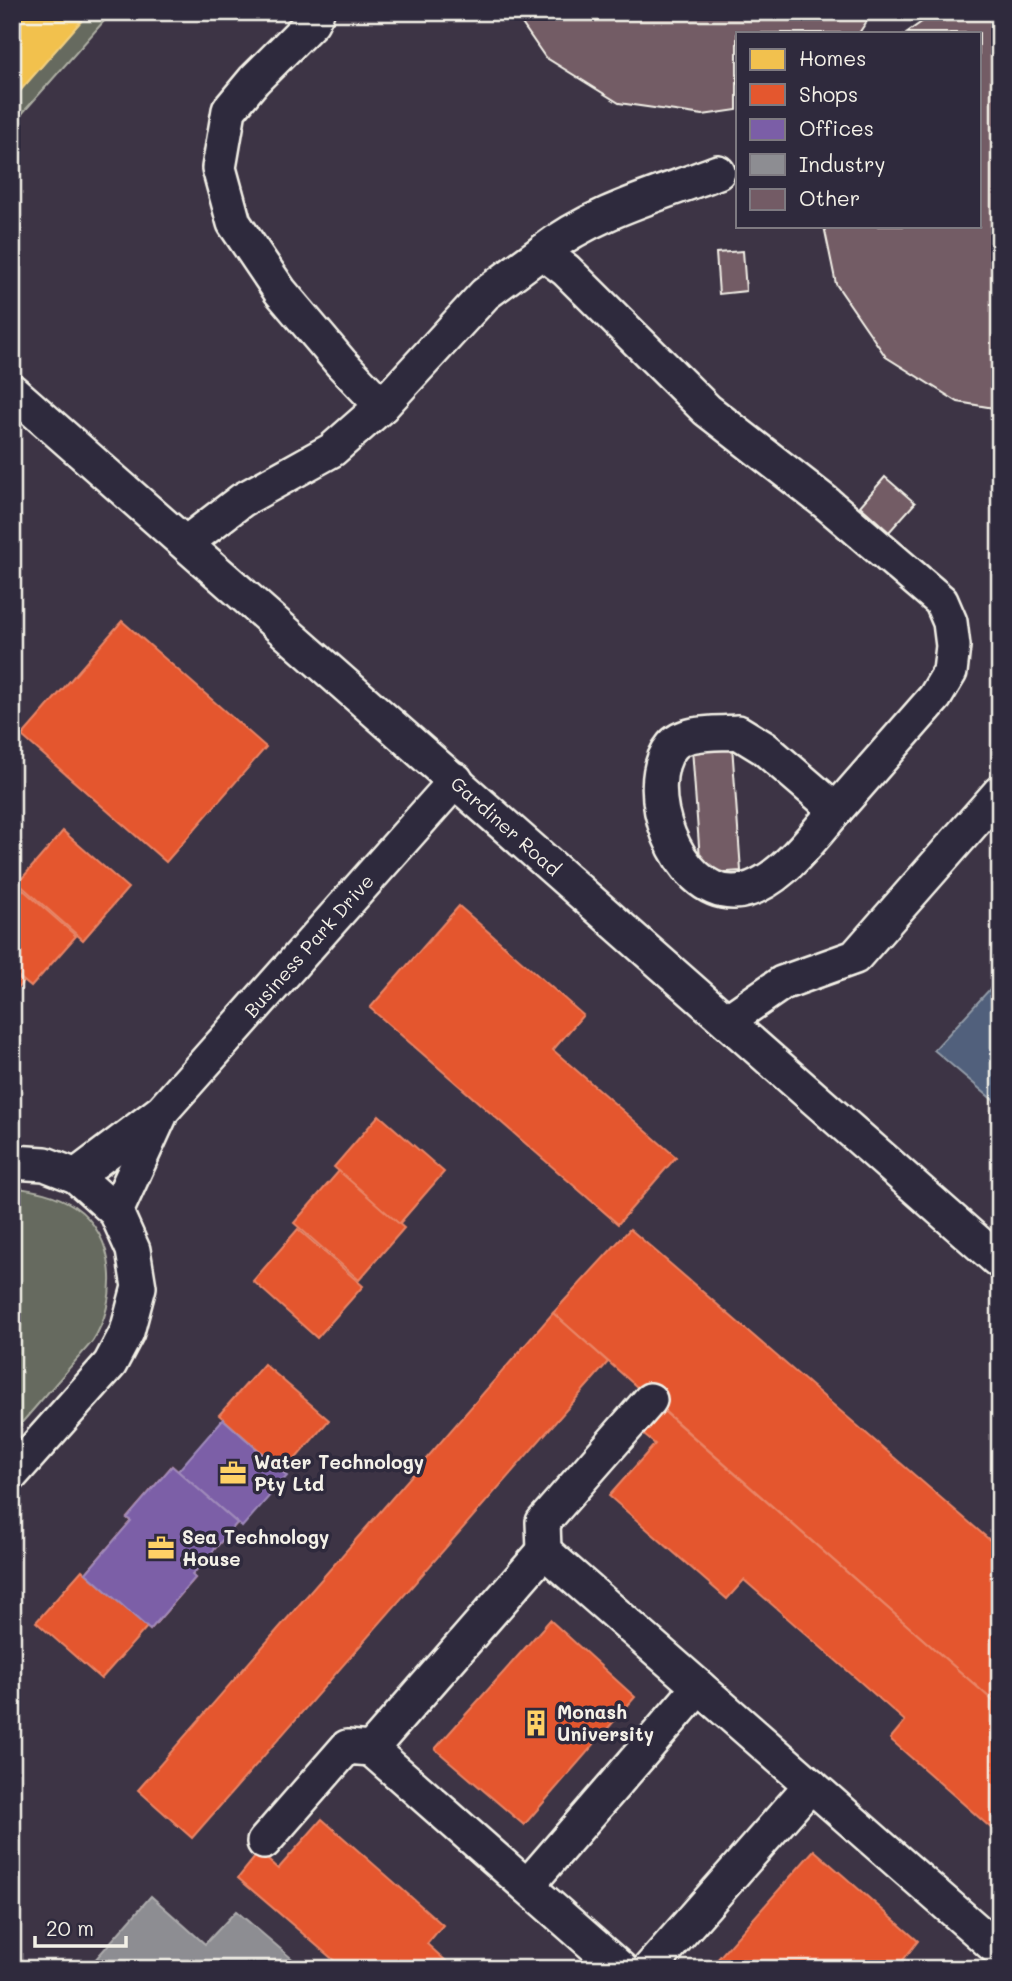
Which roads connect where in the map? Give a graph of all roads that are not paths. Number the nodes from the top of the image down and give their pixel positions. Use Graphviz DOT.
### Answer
graph roads {
  1 [pos="317,12"];
  2 [pos="718,172"];
  3 [pos="542,252"];
  4 [pos="12,391"];
  5 [pos="382,406"];
  6 [pos="186,543"];
  7 [pos="456,780"];
  8 [pos="1000,792"];
  9 [pos="836,810"];
  10 [pos="727,1021"];
  11 [pos="162,1111"];
  12 [pos="12,1162"];
  13 [pos="76,1176"];
  14 [pos="116,1212"];
  15 [pos="1000,1262"];
  16 [pos="650,1400"];
  17 [pos="12,1474"];
  18 [pos="544,1551"];
  19 [pos="699,1687"];
  20 [pos="371,1749"];
  21 [pos="811,1785"];
  22 [pos="264,1842"];
  23 [pos="527,1886"];
  24 [pos="1000,1951"];
  25 [pos="621,1969"];
  26 [pos="649,1969"];
  1 -- 5 [label="street"];
  2 -- 3 [label="street"];
  3 -- 5 [label="street"];
  3 -- 9 [label="street"];
  4 -- 6 [label="street, Gardiner Road"];
  5 -- 6 [label="street"];
  6 -- 7 [label="street, Gardiner Road"];
  7 -- 10 [label="street, Gardiner Road"];
  7 -- 11 [label="street, Business Park Drive"];
  8 -- 10 [label="street"];
  9 -- 9 [label="street"];
  10 -- 15 [label="street, Gardiner Road"];
  11 -- 13 [label="street, Business Park Drive"];
  11 -- 14 [label="street, Business Park Drive"];
  12 -- 13 [label="street"];
  13 -- 14 [label="street"];
  14 -- 17 [label="street"];
  16 -- 18 [label="street"];
  18 -- 19 [label="street"];
  18 -- 20 [label="street"];
  19 -- 21 [label="street"];
  19 -- 23 [label="street"];
  20 -- 22 [label="street"];
  20 -- 23 [label="street"];
  21 -- 24 [label="street"];
  21 -- 26 [label="street"];
  23 -- 25 [label="street"];
}
